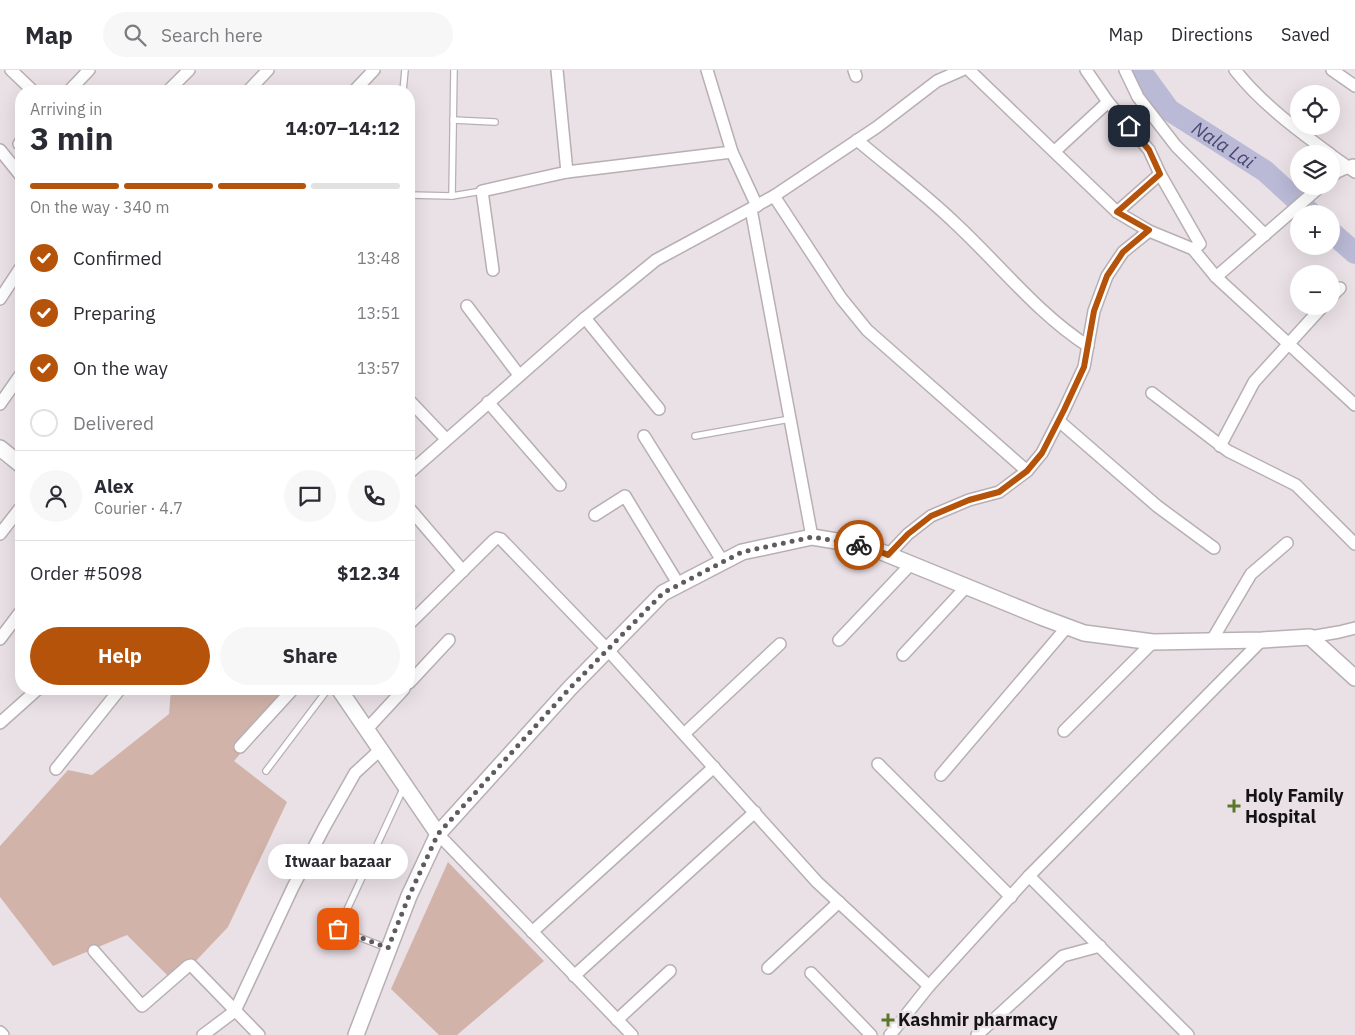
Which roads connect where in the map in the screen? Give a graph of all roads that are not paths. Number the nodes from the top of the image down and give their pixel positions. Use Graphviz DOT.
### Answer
graph roads {
  1 [pos="11,70"];
  2 [pos="89,70"];
  3 [pos="188,70"];
  4 [pos="268,70"];
  5 [pos="374,70"];
  6 [pos="405,70"];
  7 [pos="454,70"];
  8 [pos="557,70"];
  9 [pos="707,70"];
  10 [pos="962,70"];
  11 [pos="969,70"];
  12 [pos="1086,70"];
  13 [pos="1125,70"];
  14 [pos="1235,70"];
  15 [pos="1332,70"];
  16 [pos="27,85"];
  17 [pos="75,85"];
  18 [pos="174,85"];
  19 [pos="254,85"];
  20 [pos="360,85"];
  21 [pos="404,85"];
  22 [pos="1355,86"];
  23 [pos="1108,102"];
  24 [pos="453,120"];
  25 [pos="495,122"];
  26 [pos="857,140"];
  27 [pos="1318,145"];
  28 [pos="0,150"];
  29 [pos="1055,151"];
  30 [pos="732,152"];
  31 [pos="1340,160"];
  32 [pos="1353,168"];
  33 [pos="15,169"];
  34 [pos="567,172"];
  35 [pos="1340,173"];
  36 [pos="1160,174"];
  37 [pos="482,191"];
  38 [pos="415,195"];
  39 [pos="1310,195"];
  40 [pos="452,196"];
  41 [pos="774,196"];
  42 [pos="754,208"];
  43 [pos="1117,212"];
  44 [pos="1149,230"];
  45 [pos="1264,235"];
  46 [pos="1193,249"];
  47 [pos="493,270"];
  48 [pos="15,276"];
  49 [pos="1216,277"];
  50 [pos="0,299"];
  51 [pos="467,306"];
  52 [pos="1315,315"];
  53 [pos="585,318"];
  54 [pos="1289,344"];
  55 [pos="1088,346"];
  56 [pos="519,375"];
  57 [pos="15,383"];
  58 [pos="1152,393"];
  59 [pos="488,402"];
  60 [pos="0,404"];
  61 [pos="1355,405"];
  62 [pos="415,406"];
  63 [pos="658,408"];
  64 [pos="790,419"];
  65 [pos="1059,421"];
  66 [pos="644,436"];
  67 [pos="695,436"];
  68 [pos="446,439"];
  69 [pos="1220,446"];
  70 [pos="0,448"];
  71 [pos="15,460"];
  72 [pos="415,467"];
  73 [pos="1027,471"];
  74 [pos="560,485"];
  75 [pos="15,515"];
  76 [pos="415,515"];
  77 [pos="595,515"];
  78 [pos="0,534"];
  79 [pos="1352,536"];
  80 [pos="812,537"];
  81 [pos="1287,543"];
  82 [pos="1214,548"];
  83 [pos="888,555"];
  84 [pos="723,562"];
  85 [pos="911,564"];
  86 [pos="463,570"];
  87 [pos="678,585"];
  88 [pos="966,587"];
  89 [pos="415,618"];
  90 [pos="15,619"];
  91 [pos="1067,627"];
  92 [pos="1355,628"];
  93 [pos="1310,637"];
  94 [pos="0,639"];
  95 [pos="449,640"];
  96 [pos="839,640"];
  97 [pos="1212,640"];
  98 [pos="1262,640"];
  99 [pos="1152,642"];
  100 [pos="780,644"];
  101 [pos="607,649"];
  102 [pos="903,655"];
  103 [pos="415,677"];
  104 [pos="1355,678"];
  105 [pos="31,695"];
  106 [pos="115,695"];
  107 [pos="288,695"];
  108 [pos="332,695"];
  109 [pos="342,695"];
  110 [pos="398,695"];
  111 [pos="0,723"];
  112 [pos="367,729"];
  113 [pos="1064,731"];
  114 [pos="684,734"];
  115 [pos="240,747"];
  116 [pos="381,749"];
  117 [pos="878,764"];
  118 [pos="714,767"];
  119 [pos="56,769"];
  120 [pos="266,771"];
  121 [pos="941,775"];
  122 [pos="405,785"];
  123 [pos="755,812"];
  124 [pos="438,834"];
  125 [pos="1029,876"];
  126 [pos="1011,897"];
  127 [pos="839,902"];
  128 [pos="532,932"];
  129 [pos="1100,946"];
  130 [pos="388,948"];
  131 [pos="94,951"];
  132 [pos="768,968"];
  133 [pos="670,971"];
  134 [pos="811,973"];
  135 [pos="574,976"];
  136 [pos="929,986"];
  137 [pos="235,1011"];
  138 [pos="617,1020"];
  139 [pos="0,1032"];
  140 [pos="896,1033"];
  141 [pos="3,1035"];
  142 [pos="202,1035"];
  143 [pos="259,1035"];
  144 [pos="356,1035"];
  145 [pos="632,1035"];
  146 [pos="871,1035"];
  147 [pos="977,1035"];
  148 [pos="1188,1035"];
  1 -- 16 [label="street"];
  2 -- 17 [label="street"];
  3 -- 18 [label="street"];
  4 -- 19 [label="street"];
  5 -- 20 [label="street"];
  6 -- 21 [label="lane"];
  7 -- 24 [label="lane"];
  8 -- 34 [label="street"];
  9 -- 30 [label="street"];
  10 -- 26 [label="street"];
  11 -- 29 [label="street"];
  12 -- 23 [label="street"];
  13 -- 45 [label="street"];
  14 -- 27 [label="street"];
  15 -- 22 [label="street"];
  23 -- 29 [label="street"];
  23 -- 36 [label="street"];
  24 -- 25 [label="lane"];
  24 -- 40 [label="lane"];
  26 -- 41 [label="street"];
  26 -- 55 [label="street"];
  28 -- 33 [label="street"];
  29 -- 43 [label="street"];
  30 -- 34 [label="street"];
  30 -- 42 [label="street"];
  31 -- 32 [label="street"];
  32 -- 35 [label="street"];
  34 -- 37 [label="street"];
  36 -- 43 [label="street"];
  36 -- 46 [label="street"];
  37 -- 40 [label="lane"];
  37 -- 47 [label="street"];
  38 -- 40 [label="lane"];
  39 -- 45 [label="street"];
  41 -- 42 [label="street"];
  41 -- 73 [label="street"];
  42 -- 53 [label="street"];
  42 -- 64 [label="street"];
  43 -- 44 [label="street"];
  44 -- 46 [label="street"];
  44 -- 55 [label="street"];
  45 -- 49 [label="street"];
  46 -- 49 [label="street"];
  48 -- 50 [label="street"];
  49 -- 54 [label="street"];
  51 -- 56 [label="street"];
  52 -- 54 [label="street"];
  53 -- 56 [label="street"];
  53 -- 63 [label="street"];
  54 -- 61 [label="street"];
  54 -- 69 [label="street"];
  55 -- 65 [label="street"];
  56 -- 59 [label="street"];
  57 -- 60 [label="street"];
  58 -- 69 [label="street"];
  59 -- 68 [label="street"];
  59 -- 74 [label="street"];
  62 -- 68 [label="street"];
  64 -- 67 [label="lane"];
  64 -- 80 [label="street"];
  65 -- 73 [label="street"];
  65 -- 82 [label="street"];
  66 -- 84 [label="street"];
  68 -- 72 [label="street"];
  69 -- 79 [label="street"];
  70 -- 71 [label="main road"];
  73 -- 83 [label="street"];
  75 -- 78 [label="street"];
  76 -- 86 [label="street"];
  77 -- 87 [label="street"];
  80 -- 83 [label="main road"];
  80 -- 84 [label="main road"];
  81 -- 97 [label="street"];
  83 -- 85 [label="main road"];
  84 -- 87 [label="main road"];
  85 -- 88 [label="main road"];
  85 -- 96 [label="street"];
  86 -- 89 [label="street"];
  86 -- 101 [label="street"];
  87 -- 101 [label="main road"];
  88 -- 91 [label="main road"];
  88 -- 102 [label="street"];
  90 -- 94 [label="street"];
  91 -- 99 [label="main road"];
  91 -- 121 [label="street"];
  92 -- 93 [label="street"];
  93 -- 98 [label="main road"];
  93 -- 104 [label="main road"];
  95 -- 103 [label="street"];
  97 -- 98 [label="main road"];
  97 -- 99 [label="main road"];
  98 -- 125 [label="street"];
  99 -- 113 [label="street"];
  100 -- 114 [label="street"];
  101 -- 114 [label="street"];
  101 -- 124 [label="main road"];
  105 -- 111 [label="street"];
  106 -- 119 [label="street"];
  107 -- 115 [label="street"];
  108 -- 120 [label="lane"];
  109 -- 112 [label="main road"];
  110 -- 112 [label="street"];
  112 -- 116 [label="main road"];
  114 -- 118 [label="street"];
  116 -- 122 [label="main road"];
  116 -- 137 [label="street"];
  117 -- 126 [label="street"];
  118 -- 123 [label="street"];
  118 -- 128 [label="street"];
  122 -- 124 [label="main road"];
  122 -- 130 [label="lane"];
  123 -- 127 [label="street"];
  123 -- 135 [label="street"];
  124 -- 128 [label="street"];
  124 -- 130 [label="main road"];
  125 -- 126 [label="street"];
  125 -- 129 [label="street"];
  126 -- 136 [label="street"];
  127 -- 132 [label="street"];
  127 -- 136 [label="street"];
  128 -- 135 [label="street"];
  129 -- 147 [label="street"];
  129 -- 148 [label="street"];
  130 -- 144 [label="main road"];
  131 -- 137 [label="street"];
  133 -- 138 [label="street"];
  134 -- 146 [label="street"];
  135 -- 138 [label="street"];
  136 -- 140 [label="street"];
  137 -- 142 [label="street"];
  137 -- 143 [label="street"];
  138 -- 145 [label="street"];
  139 -- 141 [label="street"];
}
